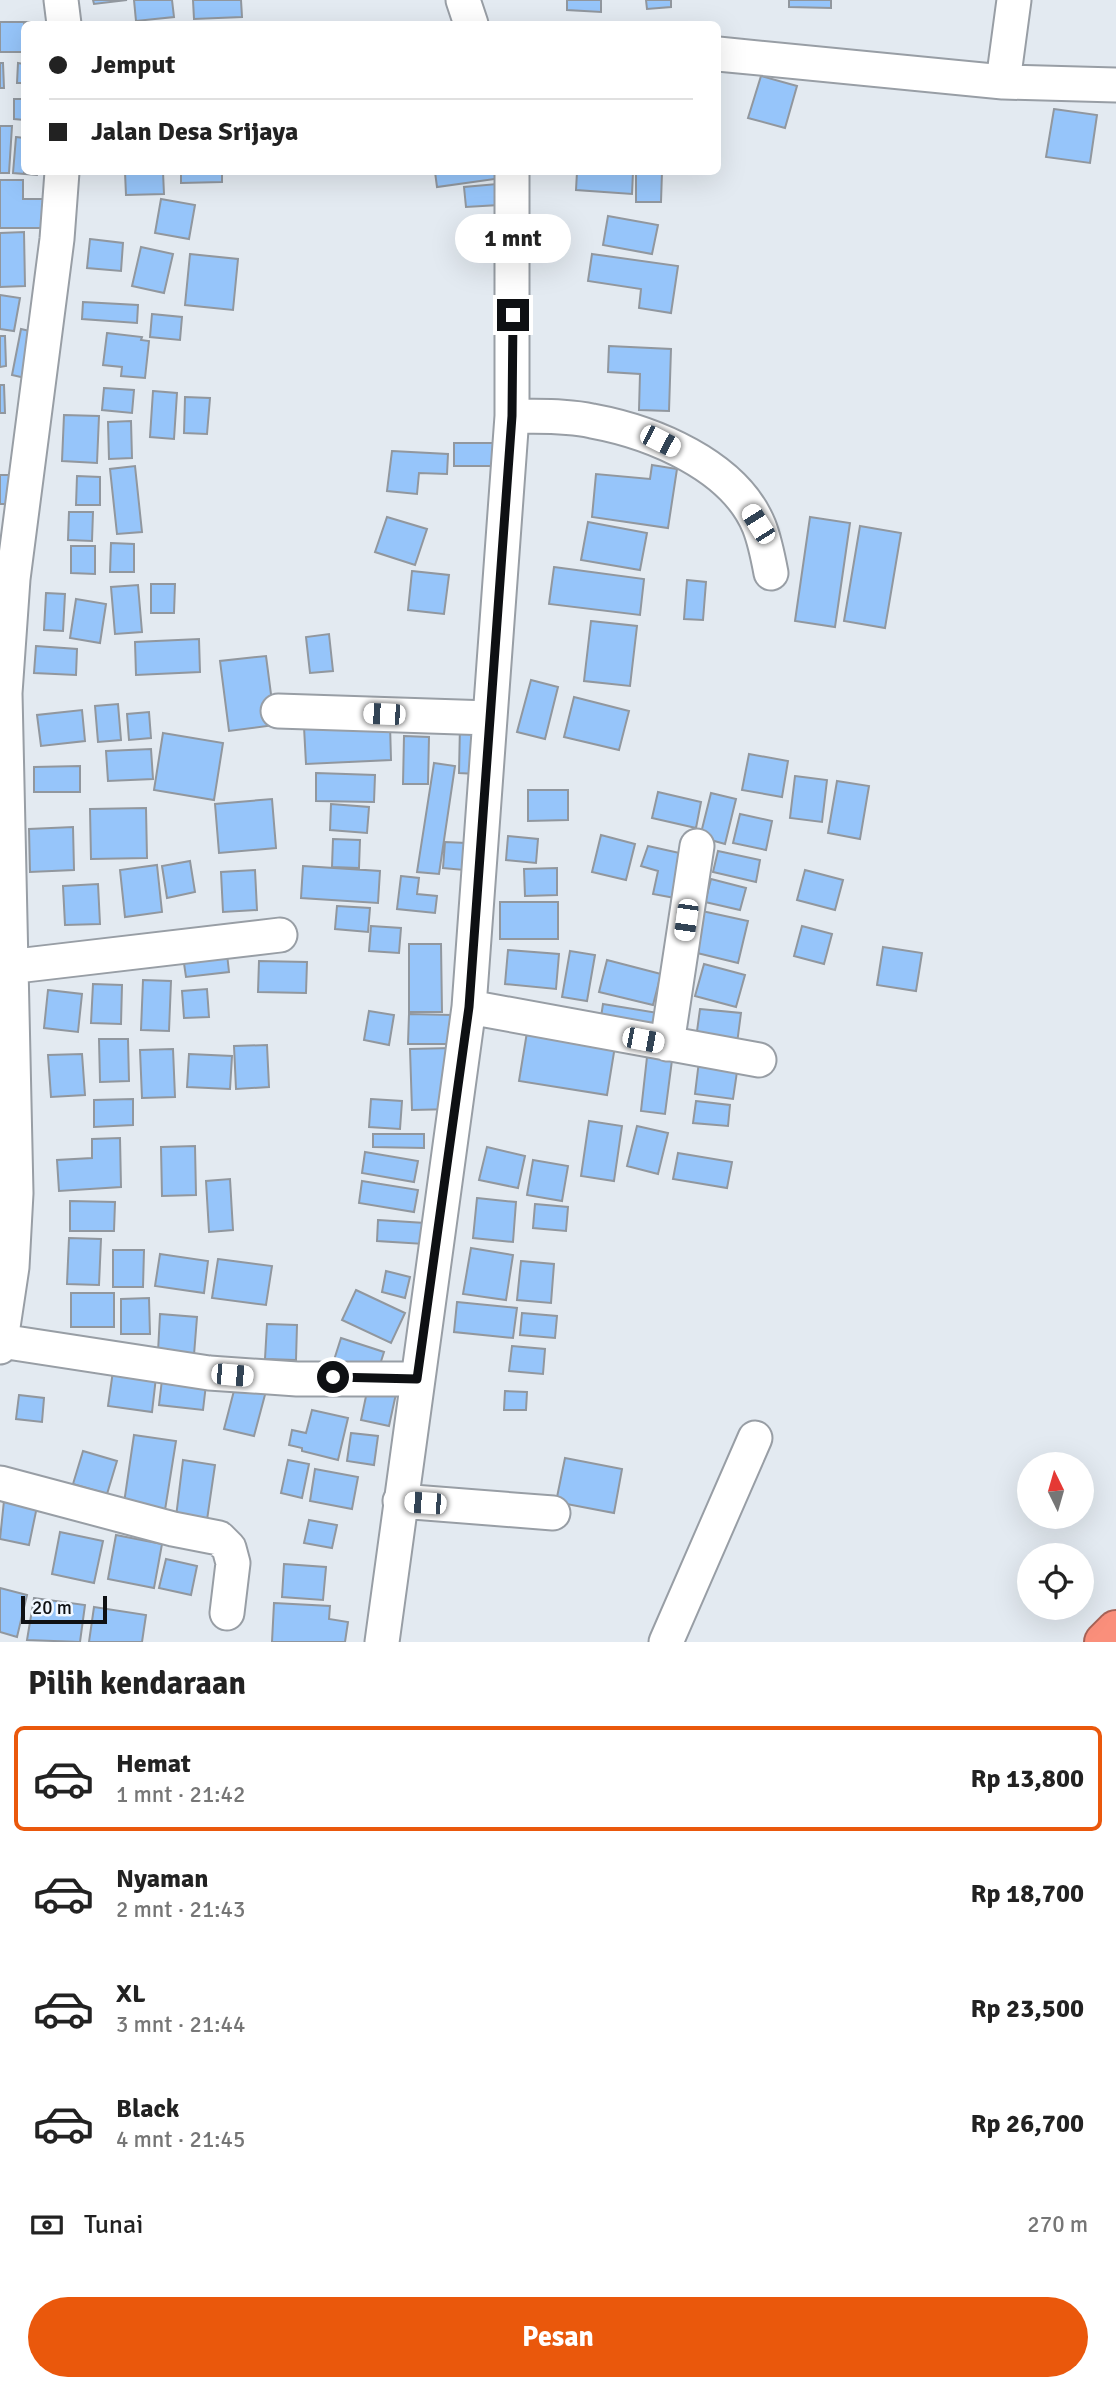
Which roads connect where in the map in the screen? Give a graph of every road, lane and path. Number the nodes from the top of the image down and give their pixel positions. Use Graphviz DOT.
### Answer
graph roads {
  1 [pos="61,0"];
  2 [pos="463,0"];
  3 [pos="1014,0"];
  4 [pos="64,21"];
  5 [pos="470,21"];
  6 [pos="721,54"];
  7 [pos="1003,82"];
  8 [pos="1116,85"];
  9 [pos="62,175"];
  10 [pos="512,175"];
  11 [pos="512,416"];
  12 [pos="771,573"];
  13 [pos="278,711"];
  14 [pos="490,718"];
  15 [pos="697,846"];
  16 [pos="280,935"];
  17 [pos="9,967"];
  18 [pos="469,1007"];
  19 [pos="667,1044"];
  20 [pos="759,1060"];
  21 [pos="1,1341"];
  22 [pos="0,1347"];
  23 [pos="417,1379"];
  24 [pos="755,1438"];
  25 [pos="0,1483"];
  26 [pos="400,1501"];
  27 [pos="553,1513"];
  28 [pos="227,1613"];
  29 [pos="1116,1630"];
  30 [pos="382,1642"];
  31 [pos="666,1642"];
  32 [pos="1104,1642"];
  1 -- 4 [label="street"];
  2 -- 5 [label="street"];
  3 -- 7 [label="street"];
  6 -- 7 [label="street"];
  7 -- 8 [label="street"];
  9 -- 17 [label="street"];
  10 -- 11 [label="street"];
  11 -- 12 [label="street"];
  11 -- 14 [label="street"];
  13 -- 14 [label="street"];
  14 -- 18 [label="street"];
  15 -- 19 [label="street"];
  16 -- 17 [label="street"];
  17 -- 21 [label="street"];
  18 -- 19 [label="street"];
  18 -- 23 [label="street"];
  19 -- 20 [label="street"];
  21 -- 22 [label="street"];
  21 -- 23 [label="street"];
  23 -- 26 [label="street"];
  24 -- 31 [label="street"];
  25 -- 28 [label="street"];
  26 -- 27 [label="street"];
  26 -- 30 [label="street"];
  29 -- 32 [label="highway"];
}
